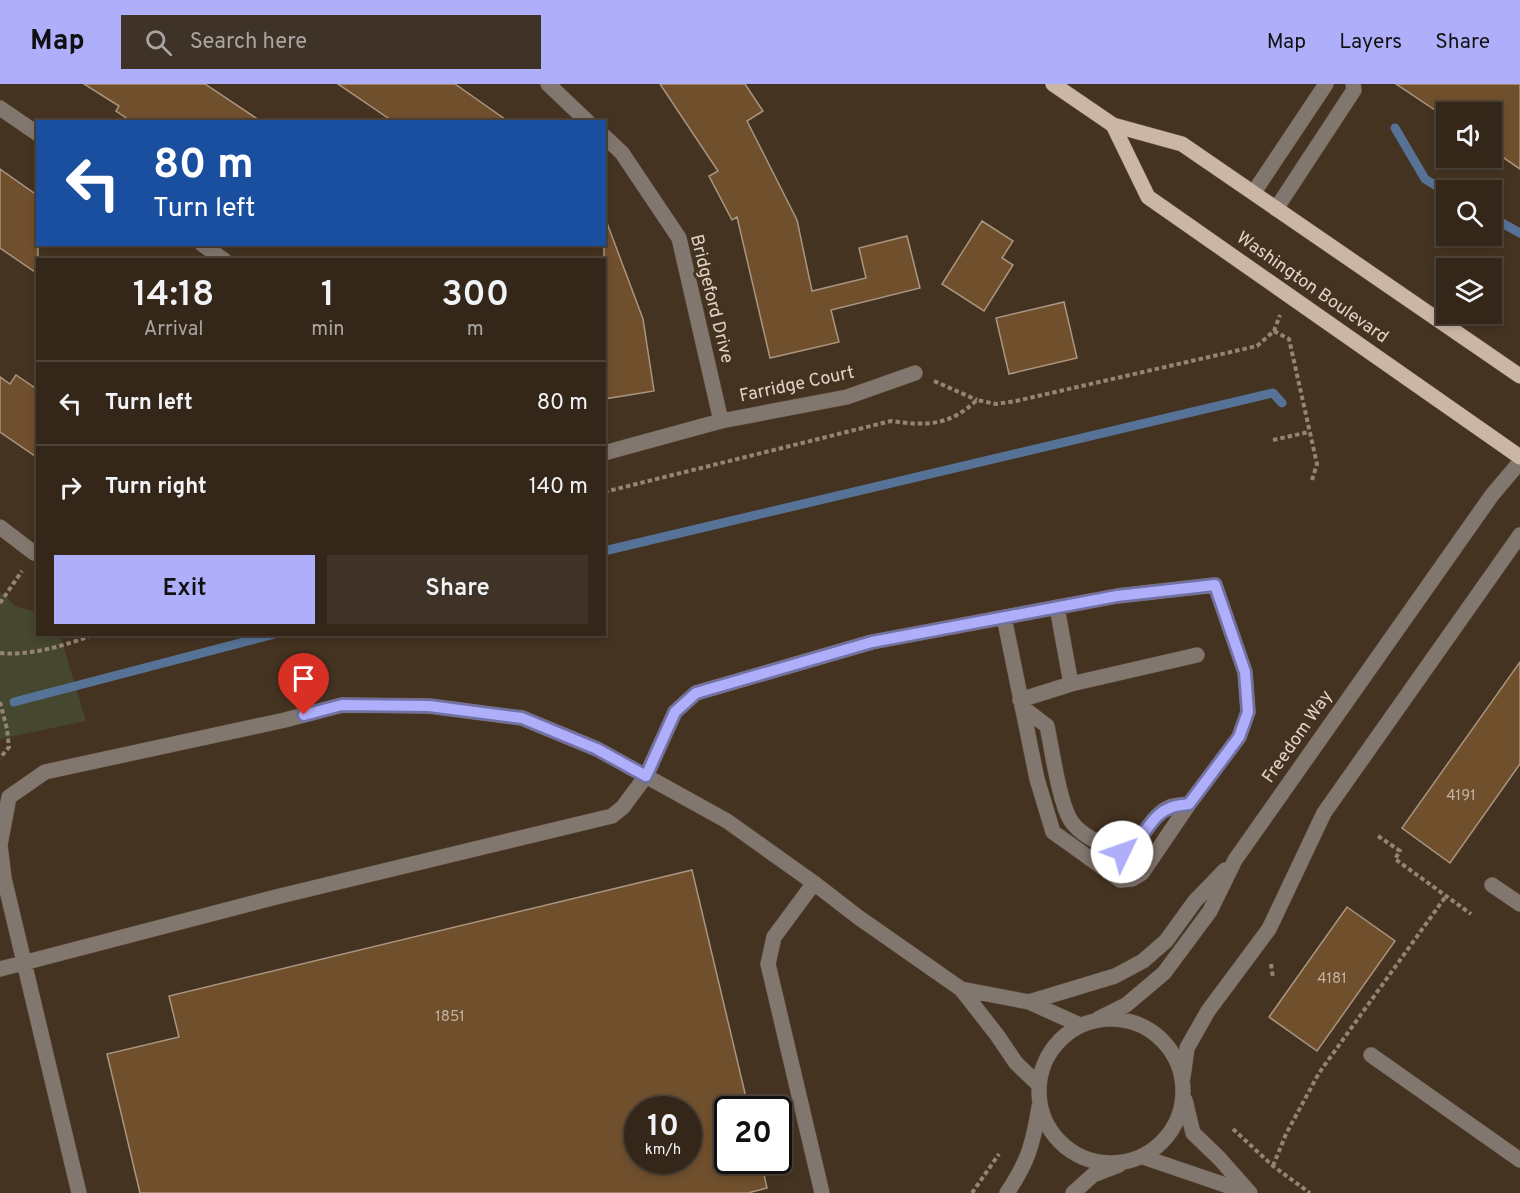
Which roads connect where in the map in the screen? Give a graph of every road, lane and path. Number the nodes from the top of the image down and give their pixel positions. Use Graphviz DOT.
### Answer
graph roads {
  1 [pos="548,84"];
  2 [pos="1053,84"];
  3 [pos="1326,84"];
  4 [pos="1353,84"];
  5 [pos="0,108"];
  6 [pos="586,120"];
  7 [pos="1113,125"];
  8 [pos="36,133"];
  9 [pos="606,138"];
  10 [pos="1254,192"];
  11 [pos="1276,208"];
  12 [pos="205,246"];
  13 [pos="221,258"];
  14 [pos="1287,295"];
  15 [pos="1274,331"];
  16 [pos="915,373"];
  17 [pos="1520,376"];
  18 [pos="977,400"];
  19 [pos="721,421"];
  20 [pos="1309,432"];
  21 [pos="1274,440"];
  22 [pos="606,452"];
  23 [pos="1520,458"];
  24 [pos="1520,462"];
  25 [pos="1312,480"];
  26 [pos="606,492"];
  27 [pos="0,527"];
  28 [pos="1520,535"];
  29 [pos="34,553"];
  30 [pos="0,603"];
  31 [pos="1057,607"];
  32 [pos="1004,617"];
  33 [pos="90,636"];
  34 [pos="0,653"];
  35 [pos="1197,655"];
  36 [pos="1071,684"];
  37 [pos="0,702"];
  38 [pos="1021,703"];
  39 [pos="0,758"];
  40 [pos="646,776"];
  41 [pos="1189,804"];
  42 [pos="1378,836"];
  43 [pos="1235,860"];
  44 [pos="814,883"];
  45 [pos="1492,885"];
  46 [pos="1446,896"];
  47 [pos="1520,904"];
  48 [pos="1471,914"];
  49 [pos="25,961"];
  50 [pos="0,969"];
  51 [pos="961,989"];
  52 [pos="1029,1002"];
  53 [pos="1098,1019"];
  54 [pos="1080,1025"];
  55 [pos="1371,1055"];
  56 [pos="1183,1077"];
  57 [pos="1039,1085"];
  58 [pos="1184,1096"];
  59 [pos="1040,1104"];
  60 [pos="1233,1129"];
  61 [pos="999,1154"];
  62 [pos="1143,1156"];
  63 [pos="1520,1160"];
  64 [pos="1125,1162"];
  65 [pos="1273,1166"];
  66 [pos="79,1193"];
  67 [pos="822,1193"];
  68 [pos="972,1193"];
  69 [pos="1006,1193"];
  70 [pos="1073,1193"];
  71 [pos="1250,1193"];
  72 [pos="1310,1193"];
  1 -- 6 [label="street"];
  2 -- 7 [label="main road, Washington Boulevard"];
  3 -- 10 [label="street"];
  4 -- 11 [label="street"];
  5 -- 8 [label="street"];
  7 -- 10 [label="main road, Washington Boulevard"];
  7 -- 14 [label="main road, Washington Boulevard"];
  9 -- 19 [label="street, Bridgeford Drive"];
  10 -- 11 [label="main road, Washington Boulevard"];
  11 -- 17 [label="main road, Washington Boulevard"];
  12 -- 13 [label="street"];
  14 -- 15 [label="path"];
  14 -- 23 [label="main road, Washington Boulevard"];
  15 -- 18 [label="path"];
  15 -- 20 [label="path"];
  16 -- 18 [label="path"];
  16 -- 19 [label="street, Farridge Court"];
  18 -- 26 [label="path"];
  19 -- 22 [label="street, Farridge Court"];
  20 -- 21 [label="path"];
  20 -- 25 [label="path"];
  24 -- 43 [label="street, Freedom Way"];
  27 -- 29 [label="street"];
  28 -- 56 [label="street"];
  29 -- 30 [label="path"];
  31 -- 32 [label="street"];
  31 -- 36 [label="street"];
  31 -- 41 [label="street"];
  32 -- 38 [label="street"];
  32 -- 40 [label="street"];
  33 -- 34 [label="path"];
  35 -- 36 [label="street"];
  36 -- 38 [label="street"];
  37 -- 39 [label="path"];
  38 -- 41 [label="street"];
  38 -- 41 [label="street"];
  40 -- 44 [label="street"];
  40 -- 49 [label="street"];
  40 -- 49 [label="street"];
  42 -- 46 [label="path"];
  43 -- 52 [label="street"];
  43 -- 53 [label="street, Freedom Way"];
  44 -- 51 [label="street"];
  44 -- 67 [label="street"];
  45 -- 47 [label="street"];
  46 -- 48 [label="path"];
  46 -- 65 [label="path"];
  49 -- 50 [label="street"];
  49 -- 66 [label="street"];
  51 -- 52 [label="street"];
  51 -- 57 [label="street"];
  52 -- 54 [label="street"];
  53 -- 54 [label="street"];
  53 -- 56 [label="street"];
  54 -- 57 [label="street"];
  55 -- 63 [label="street"];
  56 -- 58 [label="street"];
  57 -- 59 [label="street"];
  58 -- 62 [label="street"];
  58 -- 71 [label="street"];
  59 -- 64 [label="street"];
  59 -- 69 [label="street"];
  60 -- 65 [label="path"];
  61 -- 68 [label="path"];
  62 -- 64 [label="street"];
  62 -- 71 [label="street"];
  64 -- 70 [label="street"];
  65 -- 72 [label="path"];
}
